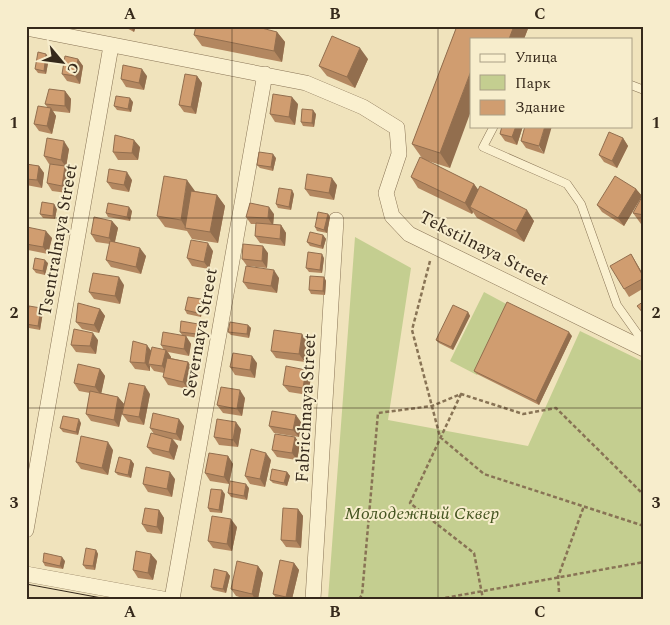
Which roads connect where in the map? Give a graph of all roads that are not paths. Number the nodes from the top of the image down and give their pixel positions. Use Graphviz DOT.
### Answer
graph roads {
  1 [pos="26,28"];
  2 [pos="111,46"];
  3 [pos="265,74"];
  4 [pos="632,85"];
  5 [pos="644,90"];
  6 [pos="493,128"];
  7 [pos="336,220"];
  8 [pos="644,343"];
  9 [pos="644,349"];
  10 [pos="26,530"];
  11 [pos="26,574"];
  12 [pos="163,599"];
  13 [pos="172,599"];
  14 [pos="313,599"];
  1 -- 2 [label="street"];
  2 -- 3 [label="street"];
  2 -- 10 [label="street, Tsentralnaya Street"];
  3 -- 9 [label="street, Tekstilnaya Street"];
  3 -- 13 [label="street, Severnaya Street"];
  4 -- 5 [label="lane"];
  6 -- 8 [label="lane"];
  7 -- 14 [label="street, Fabrichnaya Street"];
  11 -- 12 [label="street"];
}
